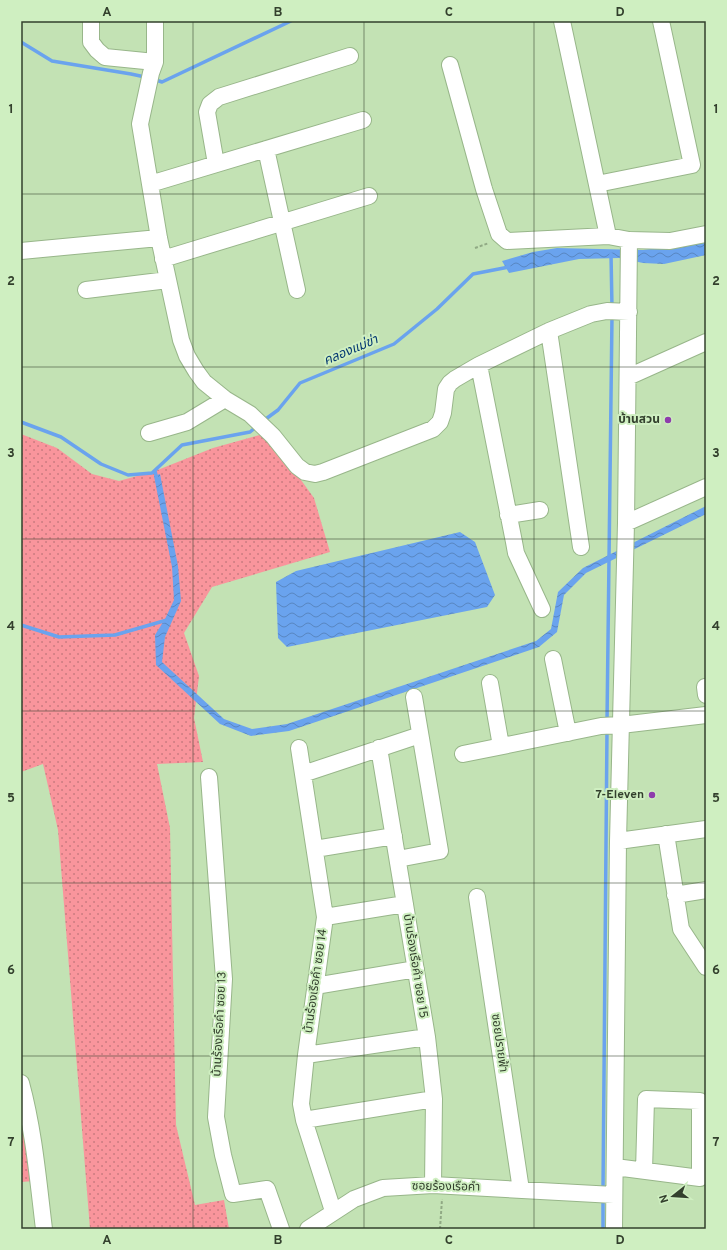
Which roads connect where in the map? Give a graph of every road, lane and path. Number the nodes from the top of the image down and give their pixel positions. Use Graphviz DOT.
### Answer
graph roads {
  1 [pos="91,21"];
  2 [pos="562,21"];
  3 [pos="661,21"];
  4 [pos="159,23"];
  5 [pos="350,56"];
  6 [pos="450,65"];
  7 [pos="151,74"];
  8 [pos="363,120"];
  9 [pos="266,149"];
  10 [pos="216,164"];
  11 [pos="150,184"];
  12 [pos="597,184"];
  13 [pos="369,196"];
  14 [pos="282,222"];
  15 [pos="706,234"];
  16 [pos="608,236"];
  17 [pos="159,238"];
  18 [pos="629,240"];
  19 [pos="21,251"];
  20 [pos="163,259"];
  21 [pos="168,280"];
  22 [pos="86,290"];
  23 [pos="297,290"];
  24 [pos="618,311"];
  25 [pos="549,331"];
  26 [pos="706,342"];
  27 [pos="479,365"];
  28 [pos="628,377"];
  29 [pos="226,399"];
  30 [pos="149,433"];
  31 [pos="706,487"];
  32 [pos="540,510"];
  33 [pos="508,515"];
  34 [pos="626,530"];
  35 [pos="580,547"];
  36 [pos="542,609"];
  37 [pos="553,659"];
  38 [pos="490,683"];
  39 [pos="414,697"];
  40 [pos="706,715"];
  41 [pos="621,725"];
  42 [pos="568,732"];
  43 [pos="420,735"];
  44 [pos="500,746"];
  45 [pos="299,748"];
  46 [pos="379,748"];
  47 [pos="463,754"];
  48 [pos="304,774"];
  49 [pos="209,777"];
  50 [pos="706,829"];
  51 [pos="666,834"];
  52 [pos="394,836"];
  53 [pos="618,841"];
  54 [pos="315,849"];
  55 [pos="398,859"];
  56 [pos="706,890"];
  57 [pos="675,895"];
  58 [pos="477,897"];
  59 [pos="405,904"];
  60 [pos="325,917"];
  61 [pos="706,967"];
  62 [pos="416,969"];
  63 [pos="315,986"];
  64 [pos="427,1037"];
  65 [pos="306,1055"];
  66 [pos="21,1083"];
  67 [pos="434,1099"];
  68 [pos="304,1120"];
  69 [pos="615,1167"];
  70 [pos="644,1171"];
  71 [pos="438,1185"];
  72 [pos="521,1190"];
  73 [pos="606,1194"];
  74 [pos="333,1212"];
  75 [pos="44,1229"];
  76 [pos="281,1229"];
  77 [pos="308,1229"];
  78 [pos="440,1229"];
  79 [pos="614,1229"];
  1 -- 7 [label="street"];
  2 -- 12 [label="street"];
  3 -- 12 [label="street"];
  4 -- 7 [label="street"];
  5 -- 10 [label="street"];
  6 -- 16 [label="street"];
  7 -- 11 [label="street"];
  8 -- 9 [label="street"];
  9 -- 10 [label="street"];
  9 -- 14 [label="street"];
  10 -- 11 [label="street"];
  11 -- 17 [label="street"];
  12 -- 16 [label="street"];
  13 -- 14 [label="street"];
  14 -- 20 [label="street"];
  14 -- 23 [label="street"];
  15 -- 18 [label="street"];
  16 -- 18 [label="street"];
  17 -- 19 [label="street"];
  17 -- 20 [label="street"];
  18 -- 24 [label="street"];
  20 -- 21 [label="street"];
  21 -- 22 [label="street"];
  21 -- 29 [label="street"];
  24 -- 25 [label="street"];
  24 -- 28 [label="street"];
  25 -- 27 [label="street"];
  25 -- 35 [label="street"];
  26 -- 28 [label="street"];
  27 -- 29 [label="street"];
  27 -- 33 [label="street"];
  28 -- 34 [label="street"];
  29 -- 30 [label="street"];
  31 -- 34 [label="street"];
  32 -- 33 [label="street"];
  33 -- 36 [label="street"];
  34 -- 41 [label="street"];
  37 -- 42 [label="street"];
  38 -- 44 [label="street"];
  39 -- 43 [label="street"];
  40 -- 41 [label="street"];
  41 -- 42 [label="street"];
  41 -- 53 [label="street"];
  42 -- 44 [label="street"];
  43 -- 46 [label="street"];
  43 -- 55 [label="street"];
  44 -- 47 [label="street"];
  45 -- 48 [label="street, บ้านร้องเรือคำ ซอย 14"];
  46 -- 48 [label="street"];
  46 -- 52 [label="street, บ้านร้องเรือคำ ซอย 15"];
  48 -- 54 [label="street, บ้านร้องเรือคำ ซอย 14"];
  49 -- 76 [label="street, บ้านร้องเรือคำ ซอย 13"];
  50 -- 51 [label="street"];
  51 -- 53 [label="street"];
  51 -- 57 [label="street"];
  52 -- 54 [label="street"];
  52 -- 55 [label="street, บ้านร้องเรือคำ ซอย 15"];
  53 -- 69 [label="street"];
  54 -- 60 [label="street, บ้านร้องเรือคำ ซอย 14"];
  55 -- 59 [label="street, บ้านร้องเรือคำ ซอย 15"];
  56 -- 57 [label="street"];
  57 -- 61 [label="street"];
  58 -- 72 [label="street, ซอยปรายฟ้า"];
  59 -- 60 [label="street"];
  59 -- 62 [label="street, บ้านร้องเรือคำ ซอย 15"];
  60 -- 63 [label="street, บ้านร้องเรือคำ ซอย 14"];
  62 -- 63 [label="street"];
  62 -- 64 [label="street, บ้านร้องเรือคำ ซอย 15"];
  63 -- 65 [label="street, บ้านร้องเรือคำ ซอย 14"];
  64 -- 65 [label="street"];
  64 -- 67 [label="street, บ้านร้องเรือคำ ซอย 15"];
  65 -- 68 [label="street, บ้านร้องเรือคำ ซอย 14"];
  66 -- 75 [label="street"];
  67 -- 68 [label="street"];
  67 -- 71 [label="street, บ้านร้องเรือคำ ซอย 15"];
  68 -- 74 [label="street, บ้านร้องเรือคำ ซอย 14"];
  69 -- 70 [label="street"];
  69 -- 73 [label="street"];
  70 -- 70 [label="street"];
  71 -- 72 [label="street, ซอยร้องเรือคำ"];
  71 -- 74 [label="street, ซอยร้องเรือคำ"];
  71 -- 78 [label="path"];
  72 -- 73 [label="street, ซอยร้องเรือคำ"];
  73 -- 79 [label="street"];
  74 -- 77 [label="street, ซอยร้องเรือคำ"];
}
